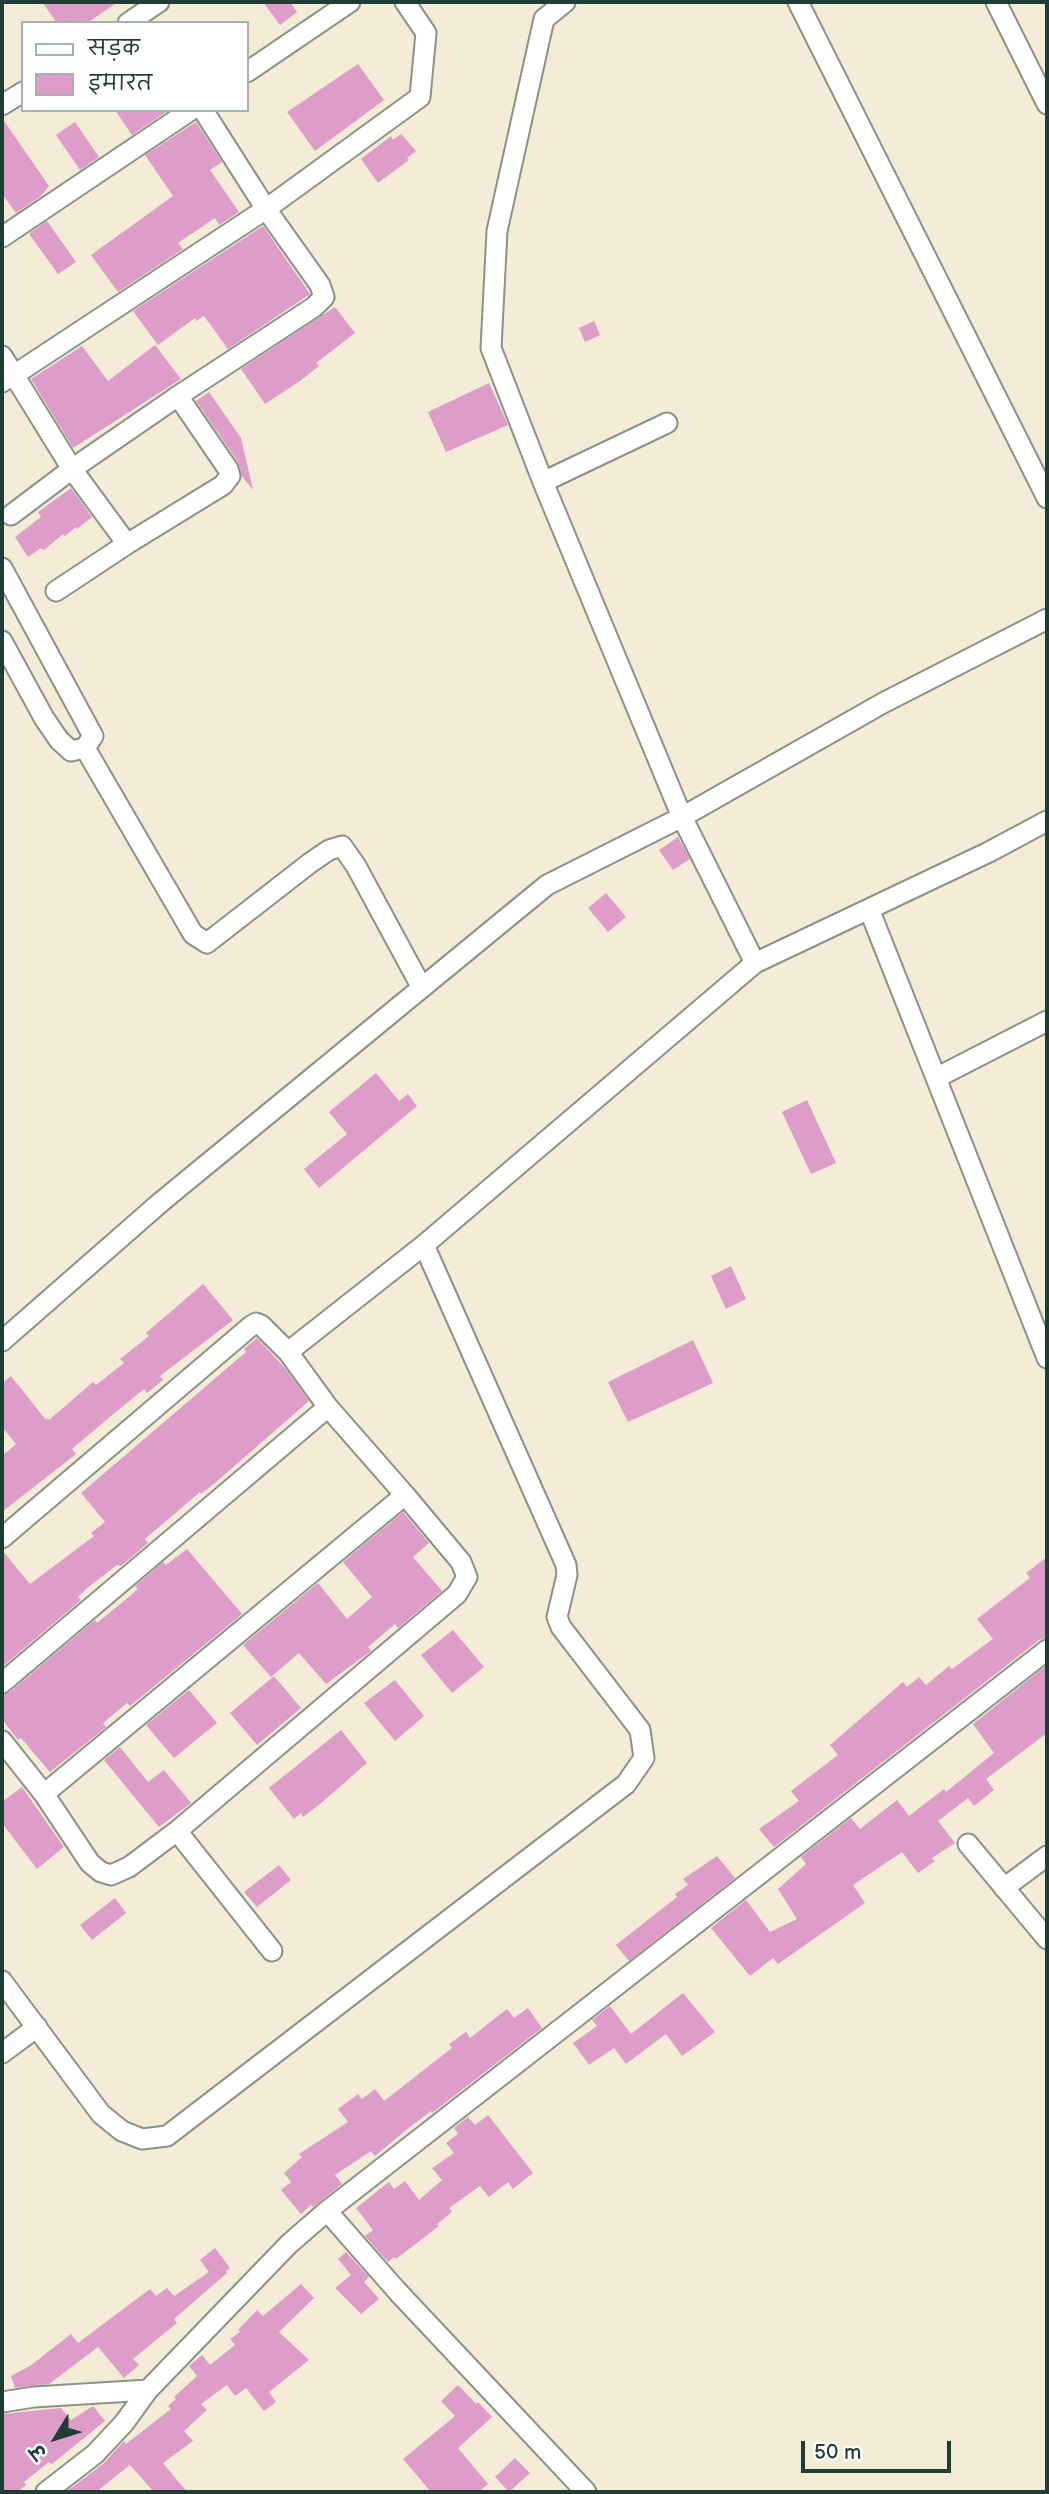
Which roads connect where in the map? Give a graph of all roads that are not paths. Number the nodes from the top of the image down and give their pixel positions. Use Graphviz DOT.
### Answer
graph roads {
  1 [pos="350,2"];
  2 [pos="405,2"];
  3 [pos="565,2"];
  4 [pos="798,2"];
  5 [pos="996,2"];
  6 [pos="248,71"];
  7 [pos="21,93"];
  8 [pos="1047,104"];
  9 [pos="2,105"];
  10 [pos="188,112"];
  11 [pos="204,112"];
  12 [pos="266,209"];
  13 [pos="2,237"];
  14 [pos="2,356"];
  15 [pos="8,378"];
  16 [pos="178,396"];
  17 [pos="667,423"];
  18 [pos="72,469"];
  19 [pos="543,482"];
  20 [pos="1047,498"];
  21 [pos="11,515"];
  22 [pos="127,544"];
  23 [pos="2,568"];
  24 [pos="56,591"];
  25 [pos="1047,619"];
  26 [pos="2,640"];
  27 [pos="85,748"];
  28 [pos="682,817"];
  29 [pos="1047,821"];
  30 [pos="869,909"];
  31 [pos="755,963"];
  32 [pos="422,988"];
  33 [pos="1047,1021"];
  34 [pos="936,1078"];
  35 [pos="424,1245"];
  36 [pos="2,1341"];
  37 [pos="288,1352"];
  38 [pos="1047,1357"];
  39 [pos="328,1407"];
  40 [pos="405,1495"];
  41 [pos="2,1538"];
  42 [pos="1047,1650"];
  43 [pos="2,1683"];
  44 [pos="2,1741"];
  45 [pos="44,1794"];
  46 [pos="177,1831"];
  47 [pos="968,1844"];
  48 [pos="1047,1856"];
  49 [pos="1004,1888"];
  50 [pos="1047,1940"];
  51 [pos="272,1951"];
  52 [pos="2,1981"];
  53 [pos="37,2027"];
  54 [pos="2,2053"];
  55 [pos="327,2211"];
  56 [pos="148,2390"];
  57 [pos="2,2402"];
  58 [pos="46,2492"];
  59 [pos="586,2492"];
  1 -- 6 [label="street"];
  2 -- 12 [label="street"];
  3 -- 19 [label="street"];
  4 -- 20 [label="street"];
  5 -- 8 [label="street"];
  7 -- 9 [label="street"];
  10 -- 13 [label="street"];
  11 -- 12 [label="street"];
  12 -- 15 [label="street"];
  12 -- 16 [label="street"];
  14 -- 15 [label="street"];
  15 -- 18 [label="street"];
  16 -- 18 [label="street"];
  16 -- 22 [label="street"];
  17 -- 19 [label="street"];
  18 -- 21 [label="street"];
  18 -- 22 [label="street"];
  19 -- 28 [label="street"];
  22 -- 24 [label="street"];
  23 -- 27 [label="street"];
  25 -- 28 [label="street"];
  26 -- 27 [label="street"];
  27 -- 32 [label="street"];
  28 -- 31 [label="street"];
  28 -- 32 [label="street"];
  29 -- 30 [label="street"];
  30 -- 31 [label="street"];
  30 -- 34 [label="street"];
  31 -- 35 [label="street"];
  32 -- 36 [label="street"];
  33 -- 34 [label="street"];
  34 -- 38 [label="street"];
  35 -- 37 [label="street"];
  35 -- 53 [label="street"];
  37 -- 39 [label="street"];
  37 -- 41 [label="street"];
  39 -- 40 [label="street"];
  39 -- 43 [label="street"];
  40 -- 45 [label="street"];
  40 -- 46 [label="street"];
  42 -- 55 [label="street"];
  44 -- 45 [label="street"];
  45 -- 46 [label="street"];
  46 -- 51 [label="street"];
  47 -- 49 [label="street"];
  48 -- 49 [label="street"];
  49 -- 50 [label="street"];
  52 -- 53 [label="street"];
  53 -- 54 [label="street"];
  55 -- 56 [label="street"];
  55 -- 59 [label="street"];
  56 -- 57 [label="street"];
  56 -- 58 [label="street"];
}
